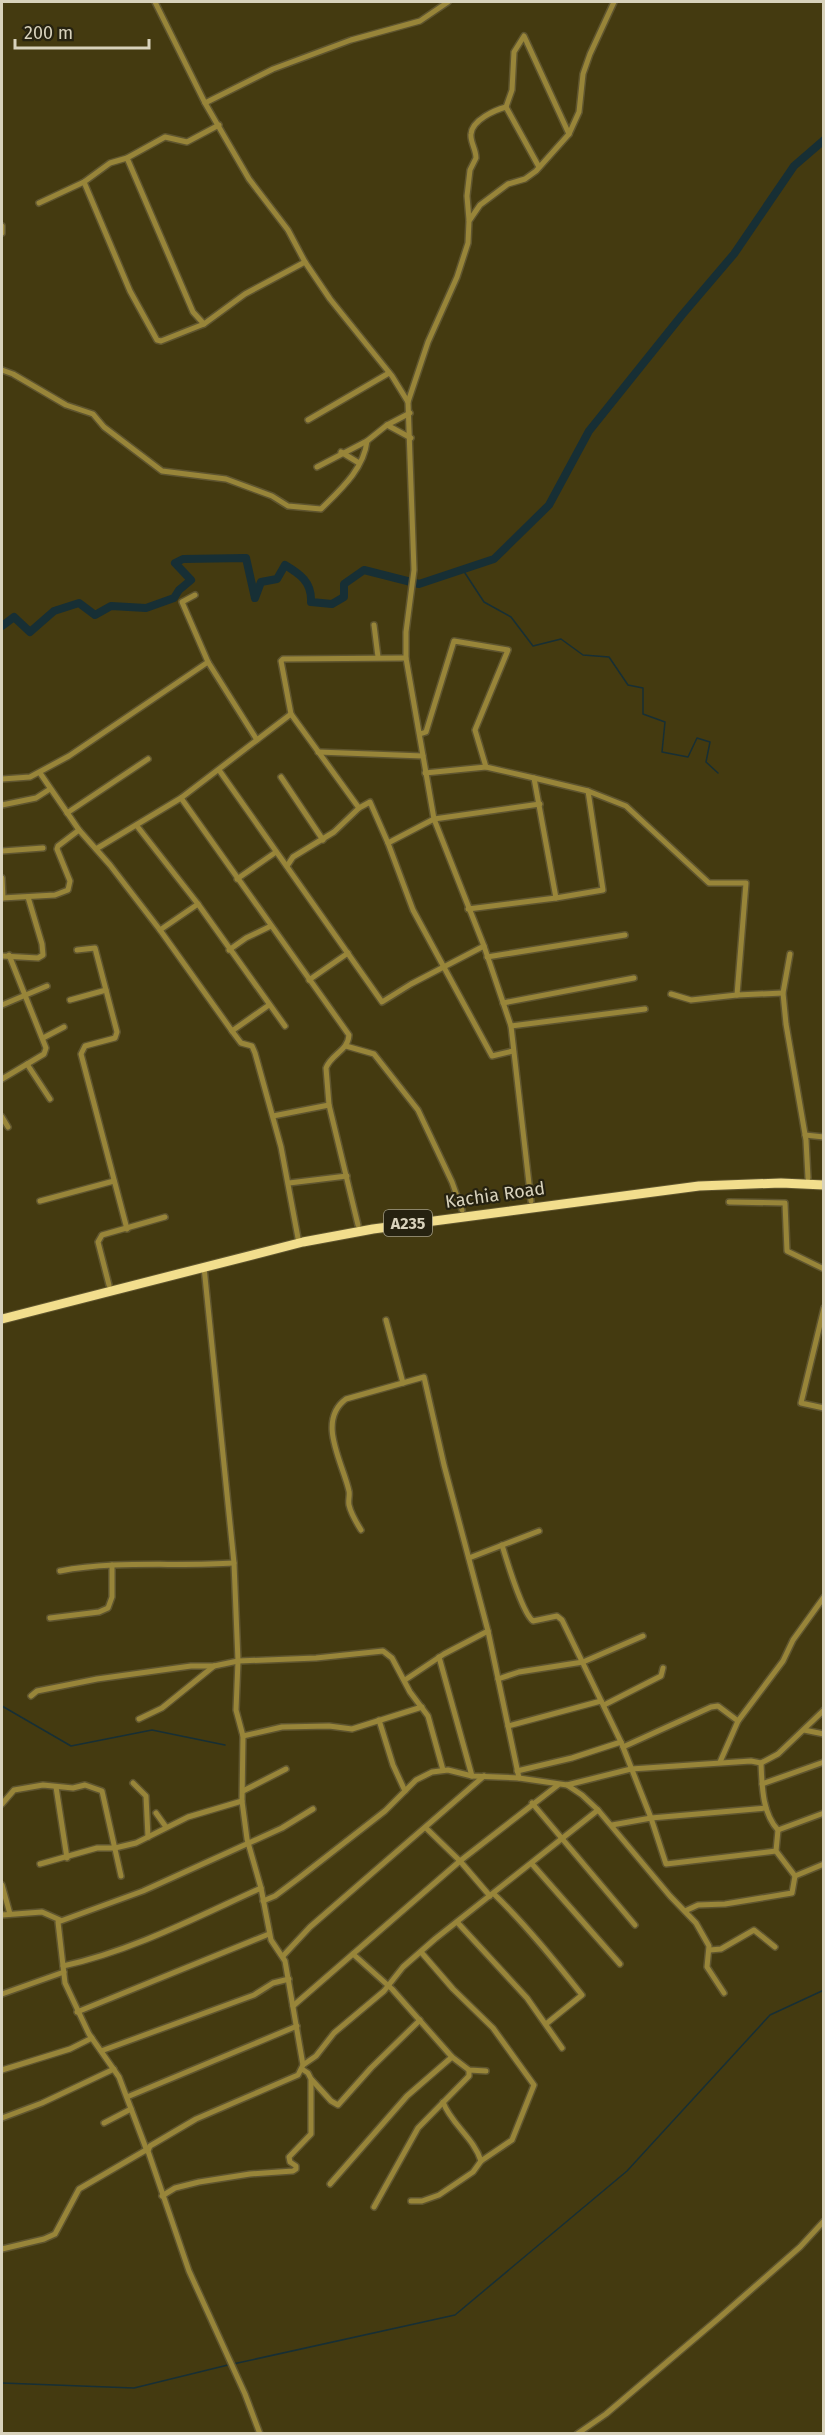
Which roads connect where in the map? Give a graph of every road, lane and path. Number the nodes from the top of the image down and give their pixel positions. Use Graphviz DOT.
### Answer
graph roads {
  1 [pos="155,2"];
  2 [pos="448,2"];
  3 [pos="614,2"];
  4 [pos="205,103"];
  5 [pos="506,107"];
  6 [pos="219,125"];
  7 [pos="569,134"];
  8 [pos="127,158"];
  9 [pos="539,167"];
  10 [pos="84,182"];
  11 [pos="39,203"];
  12 [pos="469,221"];
  13 [pos="2,226"];
  14 [pos="2,233"];
  15 [pos="305,262"];
  16 [pos="204,324"];
  17 [pos="2,370"];
  18 [pos="389,373"];
  19 [pos="408,402"];
  20 [pos="410,413"];
  21 [pos="308,420"];
  22 [pos="387,425"];
  23 [pos="411,438"];
  24 [pos="367,441"];
  25 [pos="341,452"];
  26 [pos="359,463"];
  27 [pos="317,467"];
  28 [pos="195,596"];
  29 [pos="374,625"];
  30 [pos="378,657"];
  31 [pos="406,658"];
  32 [pos="208,662"];
  33 [pos="291,714"];
  34 [pos="420,734"];
  35 [pos="256,740"];
  36 [pos="318,752"];
  37 [pos="423,756"];
  38 [pos="148,759"];
  39 [pos="486,767"];
  40 [pos="219,770"];
  41 [pos="39,773"];
  42 [pos="425,773"];
  43 [pos="281,777"];
  44 [pos="534,778"];
  45 [pos="2,779"];
  46 [pos="50,789"];
  47 [pos="588,791"];
  48 [pos="181,798"];
  49 [pos="540,804"];
  50 [pos="2,805"];
  51 [pos="359,808"];
  52 [pos="67,813"];
  53 [pos="434,819"];
  54 [pos="137,826"];
  55 [pos="79,831"];
  56 [pos="323,840"];
  57 [pos="388,843"];
  58 [pos="44,848"];
  59 [pos="96,849"];
  60 [pos="2,851"];
  61 [pos="278,854"];
  62 [pos="293,857"];
  63 [pos="287,866"];
  64 [pos="2,878"];
  65 [pos="237,879"];
  66 [pos="28,897"];
  67 [pos="2,898"];
  68 [pos="556,898"];
  69 [pos="198,904"];
  70 [pos="468,909"];
  71 [pos="271,926"];
  72 [pos="160,930"];
  73 [pos="625,935"];
  74 [pos="484,946"];
  75 [pos="77,950"];
  76 [pos="229,950"];
  77 [pos="348,953"];
  78 [pos="790,954"];
  79 [pos="9,955"];
  80 [pos="2,956"];
  81 [pos="488,957"];
  82 [pos="443,967"];
  83 [pos="634,978"];
  84 [pos="309,980"];
  85 [pos="47,986"];
  86 [pos="106,990"];
  87 [pos="783,993"];
  88 [pos="24,994"];
  89 [pos="672,994"];
  90 [pos="737,995"];
  91 [pos="70,1000"];
  92 [pos="503,1003"];
  93 [pos="2,1005"];
  94 [pos="269,1005"];
  95 [pos="645,1009"];
  96 [pos="285,1026"];
  97 [pos="511,1026"];
  98 [pos="64,1027"];
  99 [pos="232,1031"];
  100 [pos="43,1038"];
  101 [pos="797,1045"];
  102 [pos="346,1046"];
  103 [pos="789,1047"];
  104 [pos="513,1051"];
  105 [pos="27,1064"];
  106 [pos="2,1079"];
  107 [pos="50,1099"];
  108 [pos="329,1105"];
  109 [pos="2,1116"];
  110 [pos="273,1116"];
  111 [pos="8,1127"];
  112 [pos="805,1135"];
  113 [pos="824,1137"];
  114 [pos="347,1176"];
  115 [pos="808,1178"];
  116 [pos="824,1179"];
  117 [pos="114,1181"];
  118 [pos="289,1183"];
  119 [pos="824,1185"];
  120 [pos="564,1199"];
  121 [pos="40,1201"];
  122 [pos="531,1201"];
  123 [pos="729,1202"];
  124 [pos="462,1210"];
  125 [pos="165,1217"];
  126 [pos="358,1225"];
  127 [pos="127,1229"];
  128 [pos="298,1238"];
  129 [pos="204,1266"];
  130 [pos="824,1269"];
  131 [pos="109,1285"];
  132 [pos="824,1308"];
  133 [pos="2,1312"];
  134 [pos="2,1319"];
  135 [pos="386,1320"];
  136 [pos="403,1383"];
  137 [pos="824,1408"];
  138 [pos="361,1530"];
  139 [pos="539,1531"];
  140 [pos="502,1545"];
  141 [pos="469,1558"];
  142 [pos="234,1563"];
  143 [pos="112,1565"];
  144 [pos="60,1571"];
  145 [pos="824,1597"];
  146 [pos="50,1618"];
  147 [pos="488,1631"];
  148 [pos="643,1636"];
  149 [pos="439,1657"];
  150 [pos="238,1661"];
  151 [pos="583,1662"];
  152 [pos="214,1665"];
  153 [pos="663,1668"];
  154 [pos="498,1679"];
  155 [pos="405,1680"];
  156 [pos="31,1696"];
  157 [pos="602,1703"];
  158 [pos="422,1707"];
  159 [pos="824,1710"];
  160 [pos="139,1719"];
  161 [pos="379,1720"];
  162 [pos="738,1721"];
  163 [pos="508,1726"];
  164 [pos="804,1730"];
  165 [pos="824,1734"];
  166 [pos="243,1736"];
  167 [pos="622,1745"];
  168 [pos="720,1762"];
  169 [pos="824,1762"];
  170 [pos="762,1763"];
  171 [pos="286,1769"];
  172 [pos="631,1769"];
  173 [pos="443,1770"];
  174 [pos="517,1771"];
  175 [pos="472,1776"];
  176 [pos="484,1776"];
  177 [pos="519,1778"];
  178 [pos="133,1783"];
  179 [pos="762,1784"];
  180 [pos="558,1785"];
  181 [pos="567,1785"];
  182 [pos="56,1787"];
  183 [pos="243,1791"];
  184 [pos="405,1791"];
  185 [pos="243,1801"];
  186 [pos="532,1803"];
  187 [pos="2,1804"];
  188 [pos="766,1808"];
  189 [pos="313,1809"];
  190 [pos="598,1810"];
  191 [pos="156,1813"];
  192 [pos="824,1813"];
  193 [pos="651,1818"];
  194 [pos="612,1825"];
  195 [pos="166,1827"];
  196 [pos="426,1828"];
  197 [pos="778,1830"];
  198 [pos="148,1837"];
  199 [pos="562,1841"];
  200 [pos="248,1843"];
  201 [pos="116,1848"];
  202 [pos="776,1851"];
  203 [pos="67,1858"];
  204 [pos="460,1861"];
  205 [pos="40,1864"];
  206 [pos="532,1864"];
  207 [pos="824,1864"];
  208 [pos="121,1876"];
  209 [pos="795,1876"];
  210 [pos="2,1885"];
  211 [pos="261,1888"];
  212 [pos="492,1895"];
  213 [pos="262,1901"];
  214 [pos="685,1911"];
  215 [pos="10,1914"];
  216 [pos="2,1915"];
  217 [pos="60,1920"];
  218 [pos="458,1922"];
  219 [pos="634,1925"];
  220 [pos="269,1934"];
  221 [pos="775,1947"];
  222 [pos="710,1950"];
  223 [pos="421,1952"];
  224 [pos="353,1954"];
  225 [pos="283,1956"];
  226 [pos="620,1964"];
  227 [pos="64,1969"];
  228 [pos="289,1979"];
  229 [pos="388,1986"];
  230 [pos="723,1993"];
  231 [pos="2,1994"];
  232 [pos="293,2006"];
  233 [pos="77,2012"];
  234 [pos="420,2020"];
  235 [pos="546,2024"];
  236 [pos="297,2026"];
  237 [pos="92,2038"];
  238 [pos="562,2048"];
  239 [pos="101,2051"];
  240 [pos="452,2057"];
  241 [pos="303,2067"];
  242 [pos="114,2069"];
  243 [pos="2,2070"];
  244 [pos="469,2070"];
  245 [pos="486,2071"];
  246 [pos="311,2079"];
  247 [pos="127,2097"];
  248 [pos="443,2102"];
  249 [pos="131,2109"];
  250 [pos="2,2118"];
  251 [pos="104,2123"];
  252 [pos="147,2151"];
  253 [pos="481,2162"];
  254 [pos="330,2184"];
  255 [pos="162,2196"];
  256 [pos="411,2201"];
  257 [pos="374,2207"];
  258 [pos="824,2221"];
  259 [pos="2,2249"];
  260 [pos="260,2433"];
  261 [pos="577,2433"];
  1 -- 4 [label="street"];
  2 -- 4 [label="street"];
  3 -- 7 [label="street"];
  4 -- 6 [label="street"];
  5 -- 7 [label="street"];
  5 -- 9 [label="street"];
  5 -- 12 [label="street"];
  6 -- 8 [label="street"];
  6 -- 15 [label="street"];
  7 -- 9 [label="street"];
  8 -- 10 [label="street"];
  8 -- 16 [label="street"];
  9 -- 12 [label="street"];
  10 -- 11 [label="street"];
  10 -- 16 [label="street"];
  12 -- 19 [label="street"];
  13 -- 14 [label="street"];
  15 -- 16 [label="street"];
  15 -- 18 [label="street"];
  17 -- 26 [label="street"];
  18 -- 19 [label="street"];
  18 -- 21 [label="street"];
  19 -- 20 [label="street"];
  20 -- 22 [label="street"];
  20 -- 23 [label="street"];
  22 -- 23 [label="street"];
  22 -- 24 [label="street"];
  23 -- 31 [label="street"];
  24 -- 25 [label="street"];
  24 -- 26 [label="street"];
  25 -- 26 [label="street"];
  25 -- 27 [label="street"];
  28 -- 32 [label="street"];
  29 -- 30 [label="street"];
  30 -- 31 [label="street"];
  30 -- 33 [label="street"];
  31 -- 34 [label="street"];
  32 -- 35 [label="street"];
  32 -- 41 [label="street"];
  33 -- 35 [label="street"];
  33 -- 36 [label="street"];
  34 -- 37 [label="street"];
  34 -- 39 [label="street"];
  35 -- 40 [label="street"];
  36 -- 37 [label="street"];
  36 -- 51 [label="street"];
  37 -- 42 [label="street"];
  38 -- 52 [label="street"];
  39 -- 42 [label="street"];
  39 -- 44 [label="street"];
  40 -- 48 [label="street"];
  40 -- 61 [label="street"];
  41 -- 45 [label="street"];
  41 -- 46 [label="street"];
  42 -- 53 [label="street"];
  43 -- 56 [label="street"];
  44 -- 47 [label="street"];
  44 -- 49 [label="street"];
  46 -- 50 [label="street"];
  46 -- 52 [label="street"];
  47 -- 68 [label="street"];
  47 -- 90 [label="street"];
  48 -- 54 [label="street"];
  48 -- 65 [label="street"];
  49 -- 53 [label="street"];
  49 -- 68 [label="street"];
  51 -- 56 [label="street"];
  51 -- 57 [label="street"];
  52 -- 55 [label="street"];
  53 -- 57 [label="street"];
  53 -- 70 [label="street"];
  54 -- 59 [label="street"];
  54 -- 69 [label="street"];
  55 -- 59 [label="street"];
  55 -- 66 [label="street"];
  56 -- 62 [label="street"];
  57 -- 82 [label="street"];
  58 -- 60 [label="street"];
  59 -- 72 [label="street"];
  61 -- 62 [label="street"];
  61 -- 63 [label="street"];
  61 -- 65 [label="street"];
  62 -- 63 [label="street"];
  63 -- 77 [label="street"];
  64 -- 67 [label="street"];
  65 -- 71 [label="street"];
  66 -- 67 [label="street"];
  66 -- 79 [label="street"];
  68 -- 70 [label="street"];
  69 -- 72 [label="street"];
  69 -- 76 [label="street"];
  70 -- 74 [label="street"];
  71 -- 76 [label="street"];
  71 -- 84 [label="street"];
  72 -- 99 [label="street"];
  73 -- 81 [label="street"];
  74 -- 81 [label="street"];
  74 -- 82 [label="street"];
  75 -- 86 [label="street"];
  76 -- 94 [label="street"];
  77 -- 82 [label="street"];
  77 -- 84 [label="street"];
  78 -- 87 [label="street"];
  79 -- 80 [label="street"];
  79 -- 88 [label="street"];
  81 -- 92 [label="street"];
  82 -- 104 [label="street"];
  83 -- 92 [label="street"];
  84 -- 102 [label="street"];
  85 -- 88 [label="street"];
  86 -- 91 [label="street"];
  86 -- 117 [label="street"];
  87 -- 90 [label="street"];
  87 -- 103 [label="street"];
  88 -- 93 [label="street"];
  88 -- 100 [label="street"];
  89 -- 90 [label="street"];
  92 -- 97 [label="street"];
  94 -- 96 [label="street"];
  94 -- 99 [label="street"];
  95 -- 97 [label="street"];
  97 -- 104 [label="street"];
  98 -- 100 [label="street"];
  99 -- 110 [label="street"];
  100 -- 105 [label="street"];
  101 -- 103 [label="street"];
  102 -- 108 [label="street"];
  102 -- 124 [label="street"];
  103 -- 112 [label="street"];
  104 -- 122 [label="street"];
  105 -- 106 [label="street"];
  105 -- 107 [label="street"];
  108 -- 110 [label="street"];
  108 -- 114 [label="street"];
  109 -- 111 [label="street"];
  110 -- 118 [label="street"];
  112 -- 113 [label="street"];
  112 -- 115 [label="street"];
  114 -- 118 [label="street"];
  114 -- 126 [label="street"];
  115 -- 116 [label="highway, Kachia Road / A235"];
  115 -- 120 [label="highway, Kachia Road / A235"];
  117 -- 121 [label="street"];
  117 -- 127 [label="street"];
  118 -- 128 [label="street"];
  119 -- 120 [label="highway, Kachia Road / A235"];
  120 -- 122 [label="highway, Kachia Road / A235"];
  120 -- 129 [label="highway, Kachia Road / A235"];
  122 -- 124 [label="highway, Kachia Road / A235"];
  123 -- 130 [label="street"];
  124 -- 126 [label="highway, Kachia Road / A235"];
  125 -- 127 [label="street"];
  126 -- 128 [label="highway, Kachia Road / A235"];
  127 -- 131 [label="street"];
  128 -- 131 [label="highway, Kachia Road / A235"];
  129 -- 134 [label="highway, Kachia Road / A235"];
  129 -- 142 [label="street"];
  131 -- 133 [label="highway, Kachia Road / A235"];
  132 -- 137 [label="street"];
  135 -- 136 [label="street"];
  136 -- 138 [label="street"];
  136 -- 141 [label="street"];
  139 -- 140 [label="street"];
  140 -- 141 [label="street"];
  140 -- 151 [label="street"];
  141 -- 147 [label="street"];
  142 -- 143 [label="street"];
  142 -- 150 [label="street"];
  143 -- 144 [label="street"];
  143 -- 146 [label="street"];
  145 -- 162 [label="street"];
  147 -- 149 [label="street"];
  147 -- 154 [label="street"];
  148 -- 151 [label="street"];
  149 -- 155 [label="street"];
  149 -- 175 [label="street"];
  150 -- 152 [label="street"];
  150 -- 155 [label="street"];
  150 -- 166 [label="street"];
  151 -- 154 [label="street"];
  151 -- 157 [label="street"];
  152 -- 156 [label="street"];
  152 -- 160 [label="street"];
  153 -- 157 [label="street"];
  154 -- 163 [label="street"];
  155 -- 158 [label="street"];
  157 -- 163 [label="street"];
  157 -- 167 [label="street"];
  158 -- 161 [label="street"];
  158 -- 173 [label="street"];
  159 -- 164 [label="street"];
  161 -- 166 [label="street"];
  161 -- 184 [label="street"];
  162 -- 167 [label="street"];
  162 -- 168 [label="street"];
  163 -- 174 [label="street"];
  164 -- 165 [label="street"];
  164 -- 170 [label="street"];
  166 -- 183 [label="street"];
  167 -- 172 [label="street"];
  167 -- 174 [label="street"];
  168 -- 170 [label="street"];
  168 -- 172 [label="street"];
  169 -- 179 [label="street"];
  170 -- 179 [label="street"];
  171 -- 183 [label="street"];
  172 -- 181 [label="street"];
  172 -- 193 [label="street"];
  173 -- 175 [label="street"];
  173 -- 184 [label="street"];
  174 -- 177 [label="street"];
  175 -- 176 [label="street"];
  176 -- 177 [label="street"];
  176 -- 196 [label="street"];
  177 -- 180 [label="street"];
  178 -- 198 [label="street"];
  179 -- 188 [label="street"];
  180 -- 181 [label="street"];
  180 -- 186 [label="street"];
  181 -- 190 [label="street"];
  182 -- 187 [label="street"];
  182 -- 201 [label="street"];
  182 -- 203 [label="street"];
  183 -- 185 [label="street"];
  184 -- 213 [label="street"];
  185 -- 195 [label="street"];
  185 -- 200 [label="street"];
  186 -- 199 [label="street"];
  186 -- 204 [label="street"];
  188 -- 193 [label="street"];
  188 -- 197 [label="street"];
  189 -- 200 [label="street"];
  190 -- 194 [label="street"];
  190 -- 199 [label="street"];
  191 -- 195 [label="street"];
  192 -- 197 [label="street"];
  193 -- 194 [label="street"];
  193 -- 202 [label="street"];
  194 -- 214 [label="street"];
  195 -- 198 [label="street"];
  196 -- 204 [label="street"];
  196 -- 225 [label="street"];
  197 -- 202 [label="street"];
  198 -- 201 [label="street"];
  199 -- 206 [label="street"];
  199 -- 219 [label="street"];
  200 -- 211 [label="street"];
  200 -- 217 [label="street"];
  201 -- 203 [label="street"];
  201 -- 208 [label="street"];
  202 -- 209 [label="street"];
  203 -- 205 [label="street"];
  204 -- 212 [label="street"];
  204 -- 224 [label="street"];
  206 -- 212 [label="street"];
  206 -- 226 [label="street"];
  207 -- 209 [label="street"];
  209 -- 214 [label="street"];
  210 -- 215 [label="street"];
  211 -- 213 [label="street"];
  211 -- 227 [label="street"];
  212 -- 218 [label="street"];
  212 -- 235 [label="street"];
  213 -- 220 [label="street"];
  214 -- 222 [label="street"];
  215 -- 216 [label="street"];
  215 -- 217 [label="street"];
  217 -- 227 [label="street"];
  218 -- 223 [label="street"];
  218 -- 235 [label="street"];
  220 -- 225 [label="street"];
  220 -- 233 [label="street"];
  221 -- 222 [label="street"];
  222 -- 230 [label="street"];
  223 -- 229 [label="street"];
  223 -- 253 [label="street"];
  224 -- 229 [label="street"];
  224 -- 232 [label="street"];
  225 -- 228 [label="street"];
  227 -- 231 [label="street"];
  227 -- 233 [label="street"];
  228 -- 232 [label="street"];
  228 -- 239 [label="street"];
  229 -- 234 [label="street"];
  229 -- 241 [label="street"];
  232 -- 236 [label="street"];
  233 -- 237 [label="street"];
  234 -- 240 [label="street"];
  234 -- 246 [label="street"];
  235 -- 238 [label="street"];
  236 -- 241 [label="street"];
  236 -- 247 [label="street"];
  237 -- 239 [label="street"];
  237 -- 243 [label="street"];
  239 -- 242 [label="street"];
  240 -- 244 [label="street"];
  240 -- 254 [label="street"];
  241 -- 246 [label="street"];
  241 -- 252 [label="street"];
  242 -- 247 [label="street"];
  242 -- 250 [label="street"];
  244 -- 245 [label="street"];
  244 -- 248 [label="street"];
  246 -- 255 [label="street"];
  247 -- 249 [label="street"];
  248 -- 253 [label="street"];
  248 -- 257 [label="street"];
  249 -- 251 [label="street"];
  249 -- 252 [label="street"];
  252 -- 255 [label="street"];
  252 -- 259 [label="street"];
  253 -- 256 [label="street"];
  255 -- 260 [label="street"];
  258 -- 261 [label="street"];
}
